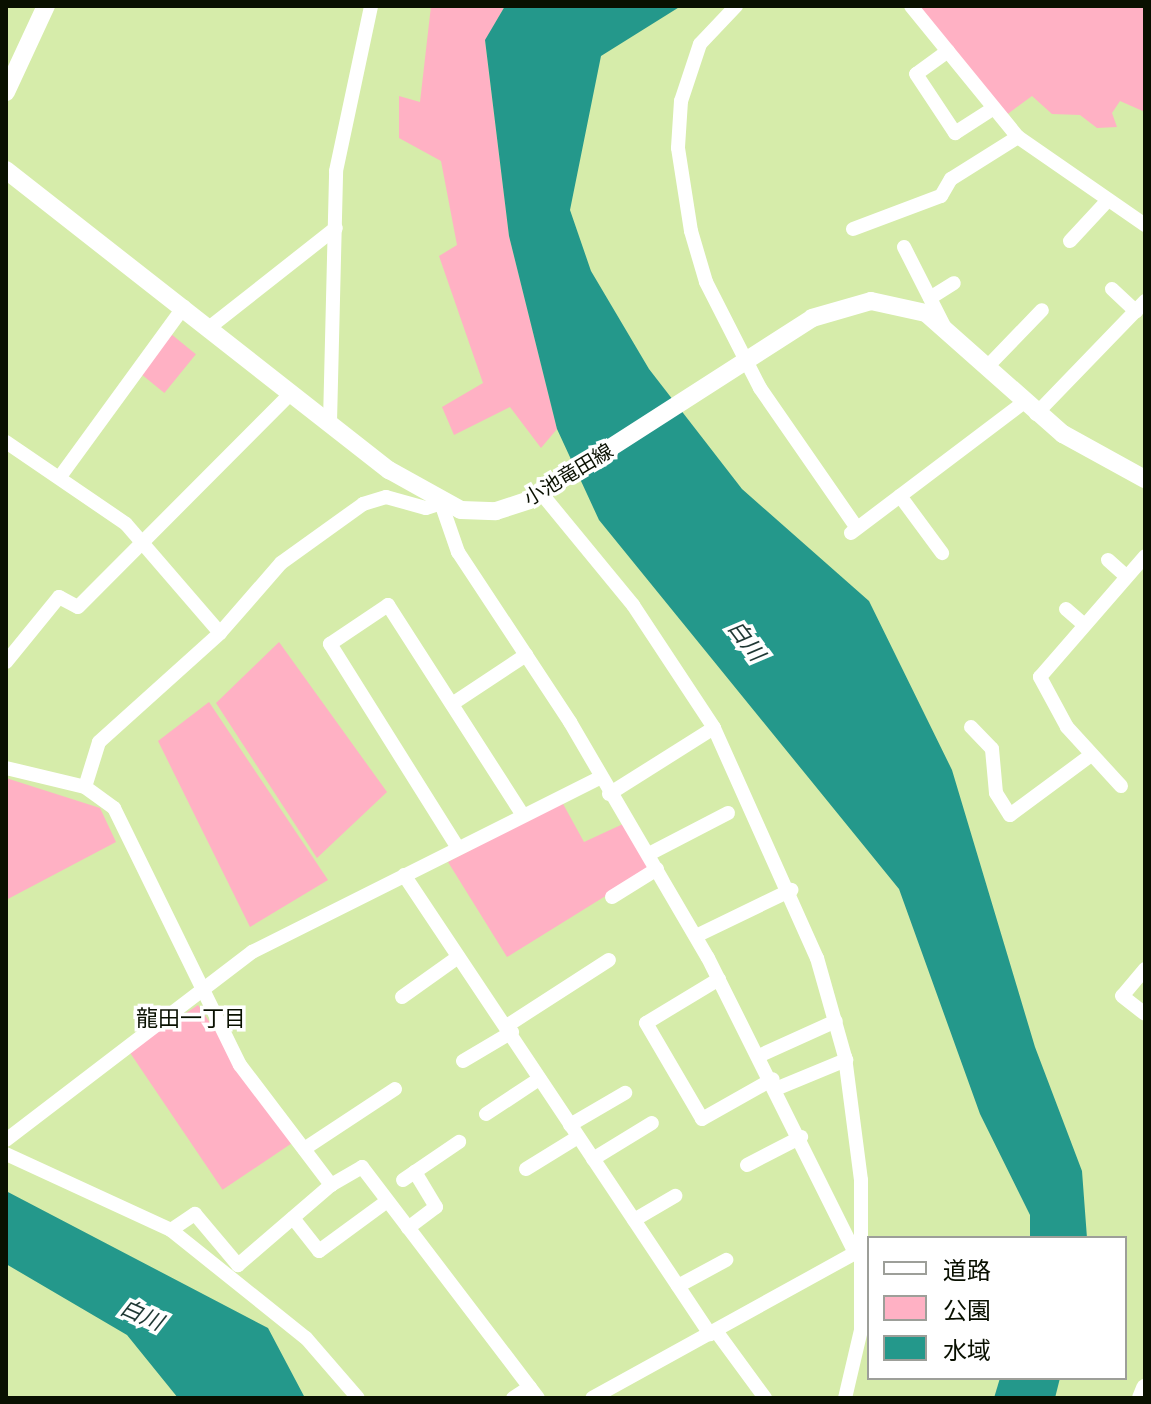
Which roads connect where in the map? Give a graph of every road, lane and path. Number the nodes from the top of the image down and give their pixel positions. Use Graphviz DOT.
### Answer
graph roads {
  1 [pos="46,6"];
  2 [pos="371,6"];
  3 [pos="736,6"];
  4 [pos="911,6"];
  5 [pos="948,51"];
  6 [pos="6,92"];
  7 [pos="994,108"];
  8 [pos="1018,137"];
  9 [pos="6,170"];
  10 [pos="1108,200"];
  11 [pos="1145,225"];
  12 [pos="336,228"];
  13 [pos="853,229"];
  14 [pos="1070,241"];
  15 [pos="904,247"];
  16 [pos="954,283"];
  17 [pos="1112,289"];
  18 [pos="930,298"];
  19 [pos="1140,306"];
  20 [pos="184,307"];
  21 [pos="1042,310"];
  22 [pos="944,326"];
  23 [pos="210,327"];
  24 [pos="746,359"];
  25 [pos="987,367"];
  26 [pos="292,392"];
  27 [pos="1030,408"];
  28 [pos="330,422"];
  29 [pos="6,442"];
  30 [pos="62,474"];
  31 [pos="1145,479"];
  32 [pos="541,493"];
  33 [pos="900,496"];
  34 [pos="441,503"];
  35 [pos="144,544"];
  36 [pos="942,553"];
  37 [pos="1145,556"];
  38 [pos="1108,560"];
  39 [pos="1126,576"];
  40 [pos="1066,609"];
  41 [pos="1082,623"];
  42 [pos="220,633"];
  43 [pos="526,655"];
  44 [pos="6,662"];
  45 [pos="452,704"];
  46 [pos="971,727"];
  47 [pos="714,728"];
  48 [pos="1091,755"];
  49 [pos="6,768"];
  50 [pos="600,778"];
  51 [pos="1121,786"];
  52 [pos="85,787"];
  53 [pos="609,794"];
  54 [pos="728,813"];
  55 [pos="522,814"];
  56 [pos="458,848"];
  57 [pos="649,854"];
  58 [pos="657,869"];
  59 [pos="404,875"];
  60 [pos="791,890"];
  61 [pos="612,897"];
  62 [pos="696,936"];
  63 [pos="458,957"];
  64 [pos="609,960"];
  65 [pos="1145,969"];
  66 [pos="719,979"];
  67 [pos="197,988"];
  68 [pos="402,997"];
  69 [pos="1145,1014"];
  70 [pos="836,1021"];
  71 [pos="510,1028"];
  72 [pos="761,1055"];
  73 [pos="846,1060"];
  74 [pos="463,1061"];
  75 [pos="539,1079"];
  76 [pos="776,1083"];
  77 [pos="395,1089"];
  78 [pos="625,1093"];
  79 [pos="486,1114"];
  80 [pos="652,1123"];
  81 [pos="574,1131"];
  82 [pos="801,1137"];
  83 [pos="6,1140"];
  84 [pos="459,1142"];
  85 [pos="304,1149"];
  86 [pos="6,1154"];
  87 [pos="593,1159"];
  88 [pos="747,1165"];
  89 [pos="526,1169"];
  90 [pos="331,1185"];
  91 [pos="675,1196"];
  92 [pos="387,1201"];
  93 [pos="293,1218"];
  94 [pos="634,1220"];
  95 [pos="408,1228"];
  96 [pos="171,1230"];
  97 [pos="859,1254"];
  98 [pos="726,1260"];
  99 [pos="678,1286"];
  100 [pos="713,1332"];
  101 [pos="1145,1388"];
  102 [pos="534,1393"];
  103 [pos="358,1398"];
  104 [pos="513,1398"];
  105 [pos="592,1398"];
  106 [pos="765,1398"];
  107 [pos="845,1398"];
  108 [pos="1141,1398"];
  1 -- 6 [label="main road"];
  2 -- 12 [label="street"];
  3 -- 24 [label="street"];
  4 -- 5 [label="street"];
  5 -- 7 [label="street"];
  5 -- 7 [label="street"];
  7 -- 8 [label="street"];
  8 -- 10 [label="street"];
  8 -- 13 [label="street"];
  9 -- 20 [label="main road, 小池竜田線"];
  10 -- 11 [label="street"];
  10 -- 14 [label="street"];
  12 -- 23 [label="street"];
  12 -- 28 [label="street"];
  15 -- 18 [label="street"];
  16 -- 18 [label="street"];
  17 -- 19 [label="street"];
  18 -- 22 [label="street"];
  19 -- 27 [label="street"];
  20 -- 23 [label="main road, 小池竜田線"];
  20 -- 30 [label="street"];
  21 -- 25 [label="street"];
  22 -- 24 [label="main road, 小池竜田線"];
  22 -- 25 [label="main road, 小池竜田線"];
  23 -- 26 [label="main road, 小池竜田線"];
  24 -- 32 [label="main road, 小池竜田線"];
  24 -- 33 [label="street"];
  25 -- 27 [label="main road, 小池竜田線"];
  26 -- 28 [label="main road, 小池竜田線"];
  26 -- 35 [label="street"];
  27 -- 31 [label="main road, 小池竜田線"];
  27 -- 33 [label="street"];
  28 -- 34 [label="main road, 小池竜田線"];
  29 -- 30 [label="street"];
  30 -- 35 [label="street"];
  32 -- 34 [label="main road, 小池竜田線"];
  32 -- 47 [label="street"];
  33 -- 36 [label="street"];
  34 -- 42 [label="street"];
  34 -- 43 [label="street"];
  35 -- 42 [label="street"];
  35 -- 44 [label="street"];
  37 -- 39 [label="street"];
  38 -- 39 [label="street"];
  39 -- 41 [label="street"];
  40 -- 41 [label="street"];
  41 -- 48 [label="street"];
  42 -- 52 [label="street"];
  43 -- 45 [label="street"];
  43 -- 50 [label="street"];
  45 -- 55 [label="street"];
  45 -- 56 [label="street"];
  46 -- 48 [label="street"];
  47 -- 53 [label="street"];
  47 -- 60 [label="street"];
  48 -- 51 [label="street"];
  49 -- 52 [label="street"];
  50 -- 53 [label="street"];
  50 -- 55 [label="street"];
  52 -- 67 [label="street"];
  53 -- 57 [label="street"];
  54 -- 57 [label="street"];
  55 -- 56 [label="street"];
  56 -- 59 [label="street"];
  57 -- 58 [label="street"];
  58 -- 61 [label="street"];
  58 -- 62 [label="street"];
  59 -- 63 [label="street"];
  59 -- 67 [label="street"];
  60 -- 62 [label="street"];
  60 -- 70 [label="street"];
  62 -- 66 [label="street"];
  63 -- 68 [label="street"];
  63 -- 71 [label="street"];
  64 -- 71 [label="street"];
  65 -- 69 [label="street"];
  66 -- 72 [label="street"];
  66 -- 76 [label="street"];
  67 -- 83 [label="street"];
  67 -- 85 [label="street"];
  70 -- 72 [label="street"];
  70 -- 73 [label="street"];
  71 -- 74 [label="street"];
  71 -- 75 [label="street"];
  72 -- 76 [label="street"];
  73 -- 76 [label="street"];
  73 -- 97 [label="street"];
  75 -- 79 [label="street"];
  75 -- 81 [label="street"];
  76 -- 82 [label="street"];
  77 -- 85 [label="street"];
  78 -- 81 [label="street"];
  80 -- 87 [label="street"];
  81 -- 87 [label="street"];
  81 -- 89 [label="street"];
  82 -- 88 [label="street"];
  82 -- 97 [label="street"];
  84 -- 95 [label="street"];
  85 -- 90 [label="street"];
  86 -- 96 [label="street"];
  87 -- 94 [label="street"];
  90 -- 92 [label="street"];
  90 -- 93 [label="street"];
  91 -- 94 [label="street"];
  92 -- 93 [label="street"];
  92 -- 95 [label="street"];
  93 -- 96 [label="street"];
  94 -- 99 [label="street"];
  95 -- 102 [label="street"];
  96 -- 103 [label="street"];
  97 -- 100 [label="street"];
  97 -- 107 [label="street"];
  98 -- 99 [label="street"];
  99 -- 100 [label="street"];
  100 -- 105 [label="street"];
  100 -- 106 [label="street"];
  101 -- 108 [label="main road"];
  102 -- 104 [label="street"];
}
